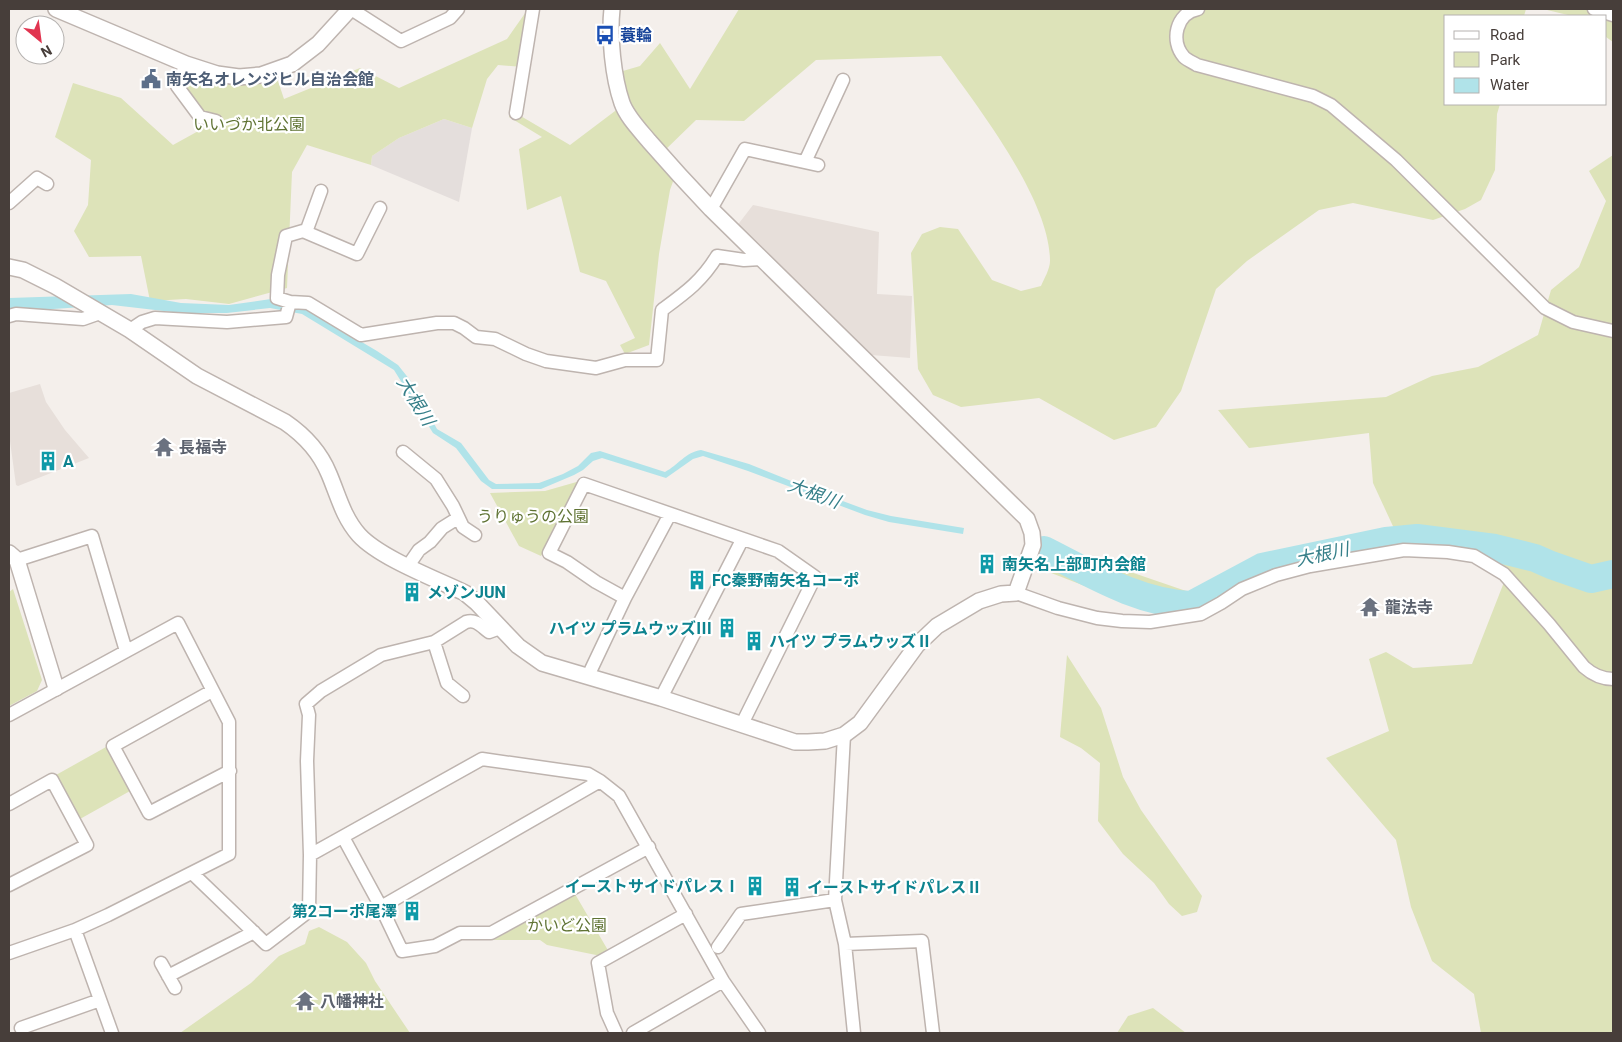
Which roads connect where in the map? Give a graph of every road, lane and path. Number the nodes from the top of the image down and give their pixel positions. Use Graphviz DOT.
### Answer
graph roads {
  1 [pos="56,9"];
  2 [pos="350,9"];
  3 [pos="458,9"];
  4 [pos="533,9"];
  5 [pos="612,9"];
  6 [pos="1198,9"];
  7 [pos="1594,9"];
  8 [pos="1613,14"];
  9 [pos="186,64"];
  10 [pos="843,80"];
  11 [pos="516,112"];
  12 [pos="216,121"];
  13 [pos="805,162"];
  14 [pos="818,165"];
  15 [pos="38,177"];
  16 [pos="321,191"];
  17 [pos="9,203"];
  18 [pos="380,208"];
  19 [pos="711,209"];
  20 [pos="306,232"];
  21 [pos="366,237"];
  22 [pos="377,243"];
  23 [pos="761,258"];
  24 [pos="9,267"];
  25 [pos="289,308"];
  26 [pos="98,311"];
  27 [pos="9,316"];
  28 [pos="130,330"];
  29 [pos="1613,330"];
  30 [pos="403,452"];
  31 [pos="670,514"];
  32 [pos="458,518"];
  33 [pos="475,535"];
  34 [pos="742,540"];
  35 [pos="13,557"];
  36 [pos="408,566"];
  37 [pos="1016,593"];
  38 [pos="625,598"];
  39 [pos="500,628"];
  40 [pos="434,642"];
  41 [pos="126,651"];
  42 [pos="588,676"];
  43 [pos="1613,679"];
  44 [pos="56,688"];
  45 [pos="212,691"];
  46 [pos="463,696"];
  47 [pos="661,698"];
  48 [pos="9,715"];
  49 [pos="742,724"];
  50 [pos="844,735"];
  51 [pos="230,771"];
  52 [pos="600,781"];
  53 [pos="9,804"];
  54 [pos="343,837"];
  55 [pos="649,847"];
  56 [pos="310,855"];
  57 [pos="192,873"];
  58 [pos="9,885"];
  59 [pos="835,900"];
  60 [pos="381,907"];
  61 [pos="686,914"];
  62 [pos="75,930"];
  63 [pos="254,932"];
  64 [pos="844,944"];
  65 [pos="718,948"];
  66 [pos="9,953"];
  67 [pos="161,963"];
  68 [pos="168,976"];
  69 [pos="724,981"];
  70 [pos="175,988"];
  71 [pos="100,1000"];
  72 [pos="22,1028"];
  73 [pos="112,1033"];
  74 [pos="616,1033"];
  75 [pos="633,1033"];
  76 [pos="759,1033"];
  77 [pos="854,1033"];
  78 [pos="933,1033"];
  1 -- 9 [label="street"];
  2 -- 3 [label="street"];
  2 -- 9 [label="street"];
  4 -- 11 [label="street"];
  5 -- 19 [label="street"];
  6 -- 29 [label="street"];
  7 -- 8 [label="street"];
  9 -- 12 [label="street"];
  10 -- 13 [label="street"];
  13 -- 14 [label="street"];
  13 -- 19 [label="street"];
  15 -- 17 [label="street"];
  16 -- 20 [label="street"];
  18 -- 21 [label="street"];
  19 -- 23 [label="street"];
  20 -- 21 [label="street"];
  20 -- 25 [label="street"];
  21 -- 22 [label="street"];
  23 -- 25 [label="street"];
  23 -- 37 [label="street"];
  24 -- 26 [label="street"];
  25 -- 28 [label="street"];
  26 -- 27 [label="street"];
  26 -- 28 [label="street"];
  28 -- 36 [label="street"];
  30 -- 32 [label="street"];
  31 -- 34 [label="street"];
  31 -- 38 [label="street"];
  31 -- 38 [label="street"];
  32 -- 33 [label="street"];
  32 -- 36 [label="street"];
  34 -- 47 [label="street"];
  34 -- 49 [label="street"];
  35 -- 41 [label="street"];
  35 -- 44 [label="street"];
  36 -- 39 [label="street"];
  37 -- 43 [label="street"];
  37 -- 50 [label="street"];
  38 -- 42 [label="street"];
  39 -- 40 [label="street"];
  39 -- 42 [label="street"];
  40 -- 46 [label="street"];
  40 -- 56 [label="street"];
  41 -- 44 [label="street"];
  41 -- 45 [label="street"];
  42 -- 47 [label="street"];
  44 -- 48 [label="street"];
  45 -- 51 [label="street"];
  45 -- 51 [label="street"];
  47 -- 49 [label="street"];
  49 -- 50 [label="street"];
  50 -- 59 [label="street"];
  51 -- 57 [label="street"];
  52 -- 54 [label="street"];
  52 -- 55 [label="street"];
  52 -- 60 [label="street"];
  53 -- 58 [label="street"];
  54 -- 56 [label="street"];
  54 -- 60 [label="street"];
  55 -- 60 [label="street"];
  55 -- 61 [label="street"];
  56 -- 63 [label="street"];
  57 -- 62 [label="street"];
  57 -- 63 [label="street"];
  59 -- 64 [label="street"];
  59 -- 65 [label="street"];
  61 -- 69 [label="street"];
  61 -- 74 [label="street"];
  62 -- 66 [label="street"];
  62 -- 71 [label="street"];
  63 -- 68 [label="street"];
  64 -- 77 [label="street"];
  64 -- 78 [label="street"];
  67 -- 68 [label="street"];
  68 -- 70 [label="street"];
  69 -- 75 [label="street"];
  69 -- 76 [label="street"];
  71 -- 72 [label="street"];
  71 -- 73 [label="street"];
}
